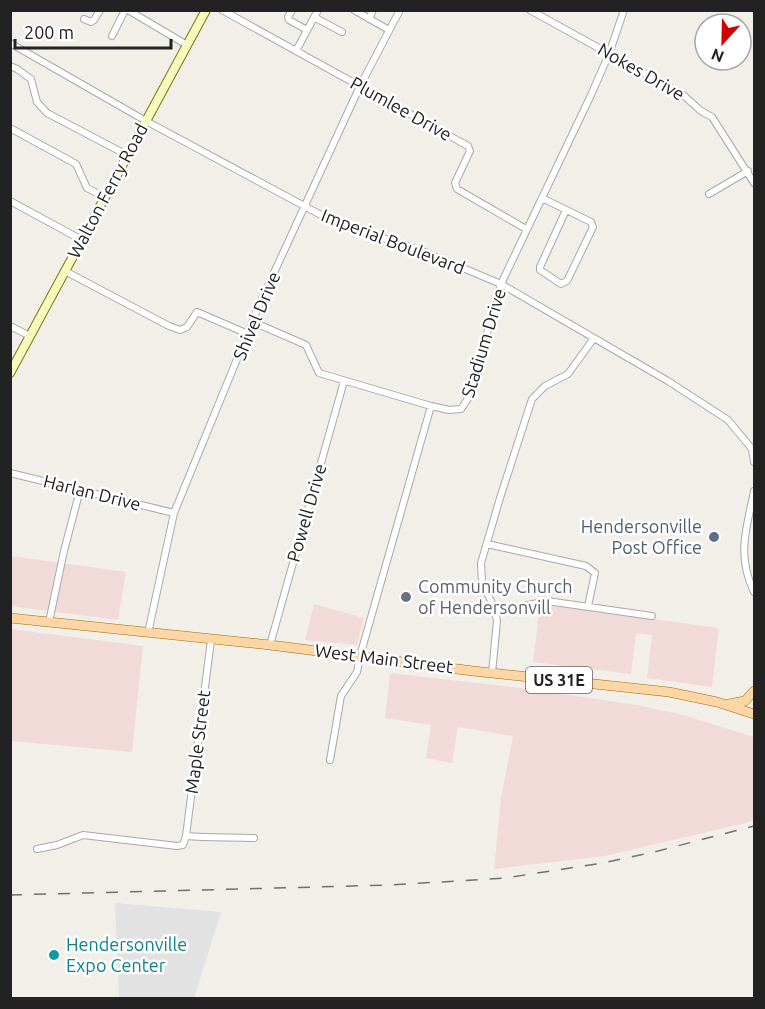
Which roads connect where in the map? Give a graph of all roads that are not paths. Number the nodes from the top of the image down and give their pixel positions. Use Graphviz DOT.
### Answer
graph roads {
  1 [pos="100,10"];
  2 [pos="126,10"];
  3 [pos="206,10"];
  4 [pos="222,10"];
  5 [pos="292,10"];
  6 [pos="354,10"];
  7 [pos="373,10"];
  8 [pos="400,10"];
  9 [pos="530,10"];
  10 [pos="624,10"];
  11 [pos="316,14"];
  12 [pos="84,19"];
  13 [pos="369,19"];
  14 [pos="307,30"];
  15 [pos="389,30"];
  16 [pos="342,32"];
  17 [pos="112,36"];
  18 [pos="10,44"];
  19 [pos="187,45"];
  20 [pos="296,51"];
  21 [pos="609,54"];
  22 [pos="10,66"];
  23 [pos="360,86"];
  24 [pos="146,121"];
  25 [pos="10,128"];
  26 [pos="127,155"];
  27 [pos="748,171"];
  28 [pos="754,183"];
  29 [pos="709,194"];
  30 [pos="105,197"];
  31 [pos="542,198"];
  32 [pos="10,201"];
  33 [pos="306,208"];
  34 [pos="566,210"];
  35 [pos="526,229"];
  36 [pos="82,240"];
  37 [pos="65,271"];
  38 [pos="501,284"];
  39 [pos="253,322"];
  40 [pos="10,326"];
  41 [pos="248,334"];
  42 [pos="30,336"];
  43 [pos="594,338"];
  44 [pos="10,373"];
  45 [pos="344,381"];
  46 [pos="431,406"];
  47 [pos="753,448"];
  48 [pos="754,462"];
  49 [pos="10,473"];
  50 [pos="80,490"];
  51 [pos="754,490"];
  52 [pos="174,513"];
  53 [pos="486,544"];
  54 [pos="754,592"];
  55 [pos="588,606"];
  56 [pos="495,612"];
  57 [pos="652,616"];
  58 [pos="10,618"];
  59 [pos="49,622"];
  60 [pos="148,633"];
  61 [pos="211,640"];
  62 [pos="270,645"];
  63 [pos="360,656"];
  64 [pos="492,673"];
  65 [pos="754,691"];
  66 [pos="727,705"];
  67 [pos="754,714"];
  68 [pos="330,760"];
  69 [pos="186,836"];
  70 [pos="254,838"];
  71 [pos="37,849"];
  1 -- 12 [label="street"];
  2 -- 17 [label="street"];
  2 -- 19 [label="street"];
  3 -- 19 [label="street, Walton Ferry Road"];
  4 -- 20 [label="street, Plumlee Drive"];
  5 -- 14 [label="street"];
  6 -- 13 [label="street"];
  7 -- 13 [label="street"];
  8 -- 15 [label="street, Shivel Drive"];
  9 -- 21 [label="street, Nokes Drive"];
  10 -- 21 [label="street, Stadium Drive"];
  11 -- 14 [label="street"];
  11 -- 16 [label="street"];
  13 -- 15 [label="street"];
  14 -- 20 [label="street"];
  15 -- 23 [label="street, Shivel Drive"];
  18 -- 24 [label="street, Imperial Boulevard"];
  19 -- 24 [label="street, Walton Ferry Road"];
  20 -- 23 [label="street, Plumlee Drive"];
  21 -- 27 [label="street, Nokes Drive"];
  21 -- 31 [label="street, Stadium Drive"];
  22 -- 26 [label="street"];
  23 -- 33 [label="street, Shivel Drive"];
  23 -- 35 [label="street, Plumlee Drive"];
  24 -- 26 [label="street, Walton Ferry Road"];
  24 -- 33 [label="street, Imperial Boulevard"];
  25 -- 30 [label="street"];
  26 -- 30 [label="street, Walton Ferry Road"];
  27 -- 28 [label="street, Nokes Drive"];
  27 -- 29 [label="street"];
  30 -- 36 [label="street, Walton Ferry Road"];
  31 -- 34 [label="street"];
  31 -- 35 [label="street, Stadium Drive"];
  32 -- 36 [label="street"];
  33 -- 38 [label="street, Imperial Boulevard"];
  33 -- 39 [label="street, Shivel Drive"];
  34 -- 34 [label="street"];
  35 -- 38 [label="street, Stadium Drive"];
  36 -- 37 [label="street, Walton Ferry Road"];
  37 -- 41 [label="street"];
  37 -- 42 [label="street, Walton Ferry Road"];
  38 -- 43 [label="street, Imperial Boulevard"];
  38 -- 46 [label="street, Stadium Drive"];
  39 -- 41 [label="street, Shivel Drive"];
  39 -- 45 [label="street, Stadium Drive"];
  40 -- 42 [label="street"];
  41 -- 52 [label="street, Shivel Drive"];
  42 -- 44 [label="street, Walton Ferry Road"];
  43 -- 47 [label="street, Imperial Boulevard"];
  43 -- 53 [label="street"];
  45 -- 46 [label="street, Stadium Drive"];
  45 -- 62 [label="street, Powell Drive"];
  46 -- 63 [label="street"];
  47 -- 48 [label="street, Imperial Boulevard"];
  49 -- 50 [label="street, Harlan Drive"];
  50 -- 52 [label="street, Harlan Drive"];
  50 -- 59 [label="street"];
  51 -- 54 [label="street"];
  52 -- 60 [label="street, Shivel Drive"];
  53 -- 55 [label="street"];
  53 -- 56 [label="street"];
  55 -- 56 [label="street"];
  55 -- 57 [label="street"];
  56 -- 64 [label="street"];
  58 -- 59 [label="main road, West Main Street / US 31E"];
  59 -- 60 [label="main road, West Main Street / US 31E"];
  60 -- 61 [label="main road, West Main Street / US 31E"];
  61 -- 62 [label="main road, West Main Street / US 31E"];
  61 -- 69 [label="street, Maple Street"];
  62 -- 63 [label="main road, West Main Street / US 31E"];
  63 -- 64 [label="main road, West Main Street / US 31E"];
  63 -- 68 [label="street"];
  64 -- 66 [label="main road, West Main Street / US 31E"];
  65 -- 66 [label="main road"];
  66 -- 67 [label="main road, West Main Street / US 31E"];
  69 -- 70 [label="street"];
  69 -- 71 [label="street, Maple Street"];
}
